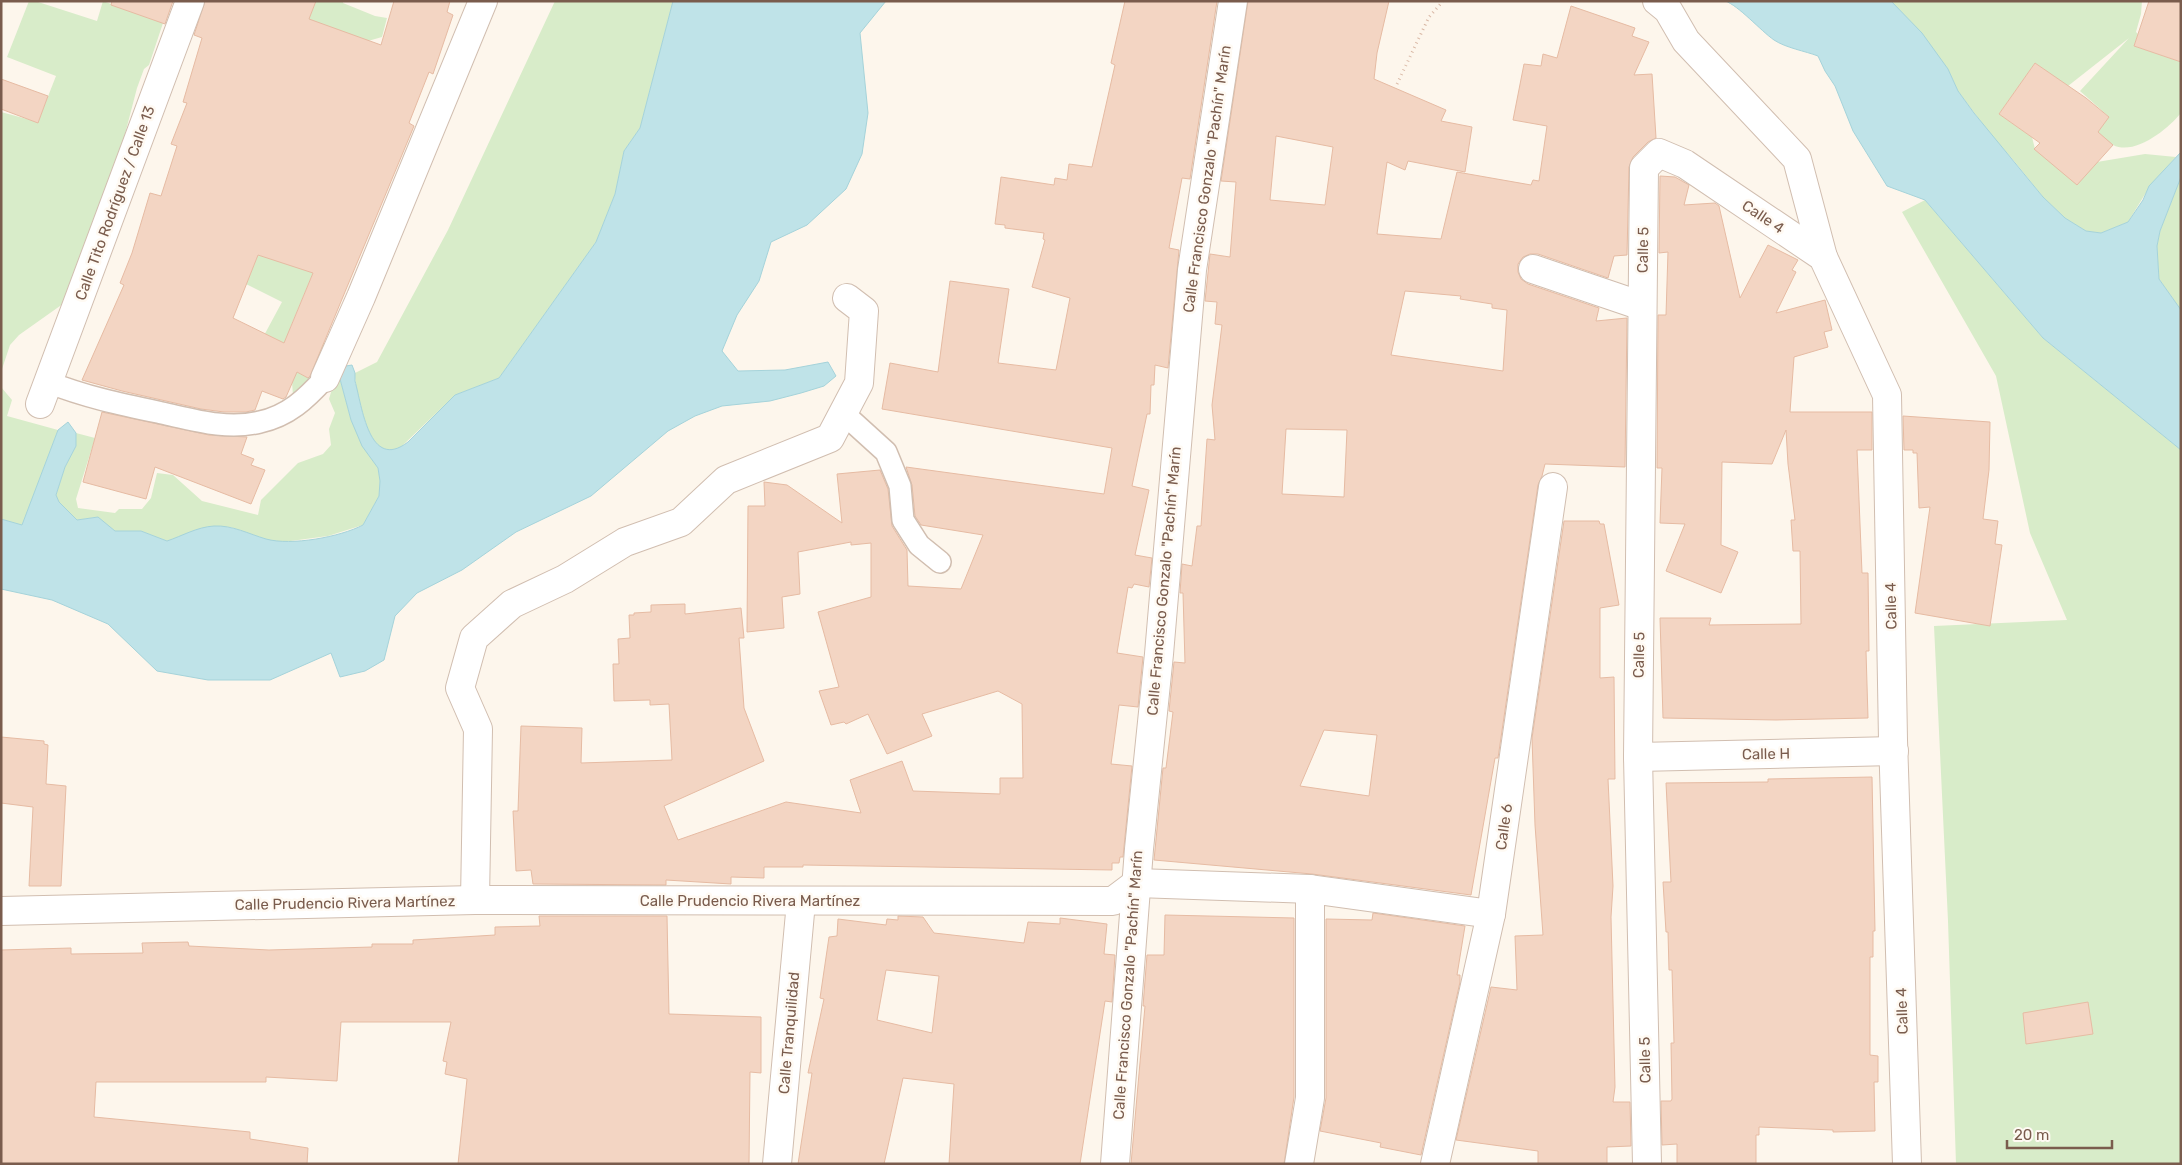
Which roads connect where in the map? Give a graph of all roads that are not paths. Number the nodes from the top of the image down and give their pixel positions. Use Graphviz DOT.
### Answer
graph roads {
  1 [pos="190,1"];
  2 [pos="483,1"];
  3 [pos="1233,1"];
  4 [pos="1657,1"];
  5 [pos="1659,153"];
  6 [pos="1823,257"];
  7 [pos="1533,269"];
  8 [pos="846,298"];
  9 [pos="1642,306"];
  10 [pos="325,378"];
  11 [pos="44,393"];
  12 [pos="843,413"];
  13 [pos="1553,487"];
  14 [pos="940,562"];
  15 [pos="1894,751"];
  16 [pos="1638,757"];
  17 [pos="1137,883"];
  18 [pos="1310,889"];
  19 [pos="475,900"];
  20 [pos="801,902"];
  21 [pos="1,911"];
  22 [pos="1491,914"];
  23 [pos="777,1164"];
  24 [pos="1115,1164"];
  25 [pos="1299,1164"];
  26 [pos="1435,1164"];
  27 [pos="1647,1164"];
  28 [pos="1907,1164"];
  1 -- 11 [label="street, Calle Tito Rodríguez / Calle 13"];
  2 -- 10 [label="street"];
  3 -- 17 [label="street, Calle Francisco Gonzalo \"Pachín\" Marín"];
  4 -- 6 [label="street"];
  5 -- 6 [label="street, Calle 4"];
  5 -- 9 [label="street, Calle 5"];
  6 -- 15 [label="street, Calle 4"];
  7 -- 9 [label="street"];
  8 -- 12 [label="street"];
  9 -- 16 [label="street, Calle 5"];
  10 -- 11 [label="lane"];
  12 -- 14 [label="lane"];
  12 -- 19 [label="street"];
  13 -- 22 [label="street, Calle 6"];
  15 -- 16 [label="street, Calle H"];
  15 -- 28 [label="street, Calle 4"];
  16 -- 27 [label="street, Calle 5"];
  17 -- 18 [label="street"];
  17 -- 20 [label="street, Calle Prudencio Rivera Martínez"];
  17 -- 24 [label="street, Calle Francisco Gonzalo \"Pachín\" Marín"];
  18 -- 22 [label="street"];
  18 -- 25 [label="street"];
  19 -- 20 [label="street, Calle Prudencio Rivera Martínez"];
  19 -- 21 [label="street, Calle Prudencio Rivera Martínez"];
  20 -- 23 [label="street, Calle Tranquilidad"];
  22 -- 26 [label="street, Calle 6"];
}
